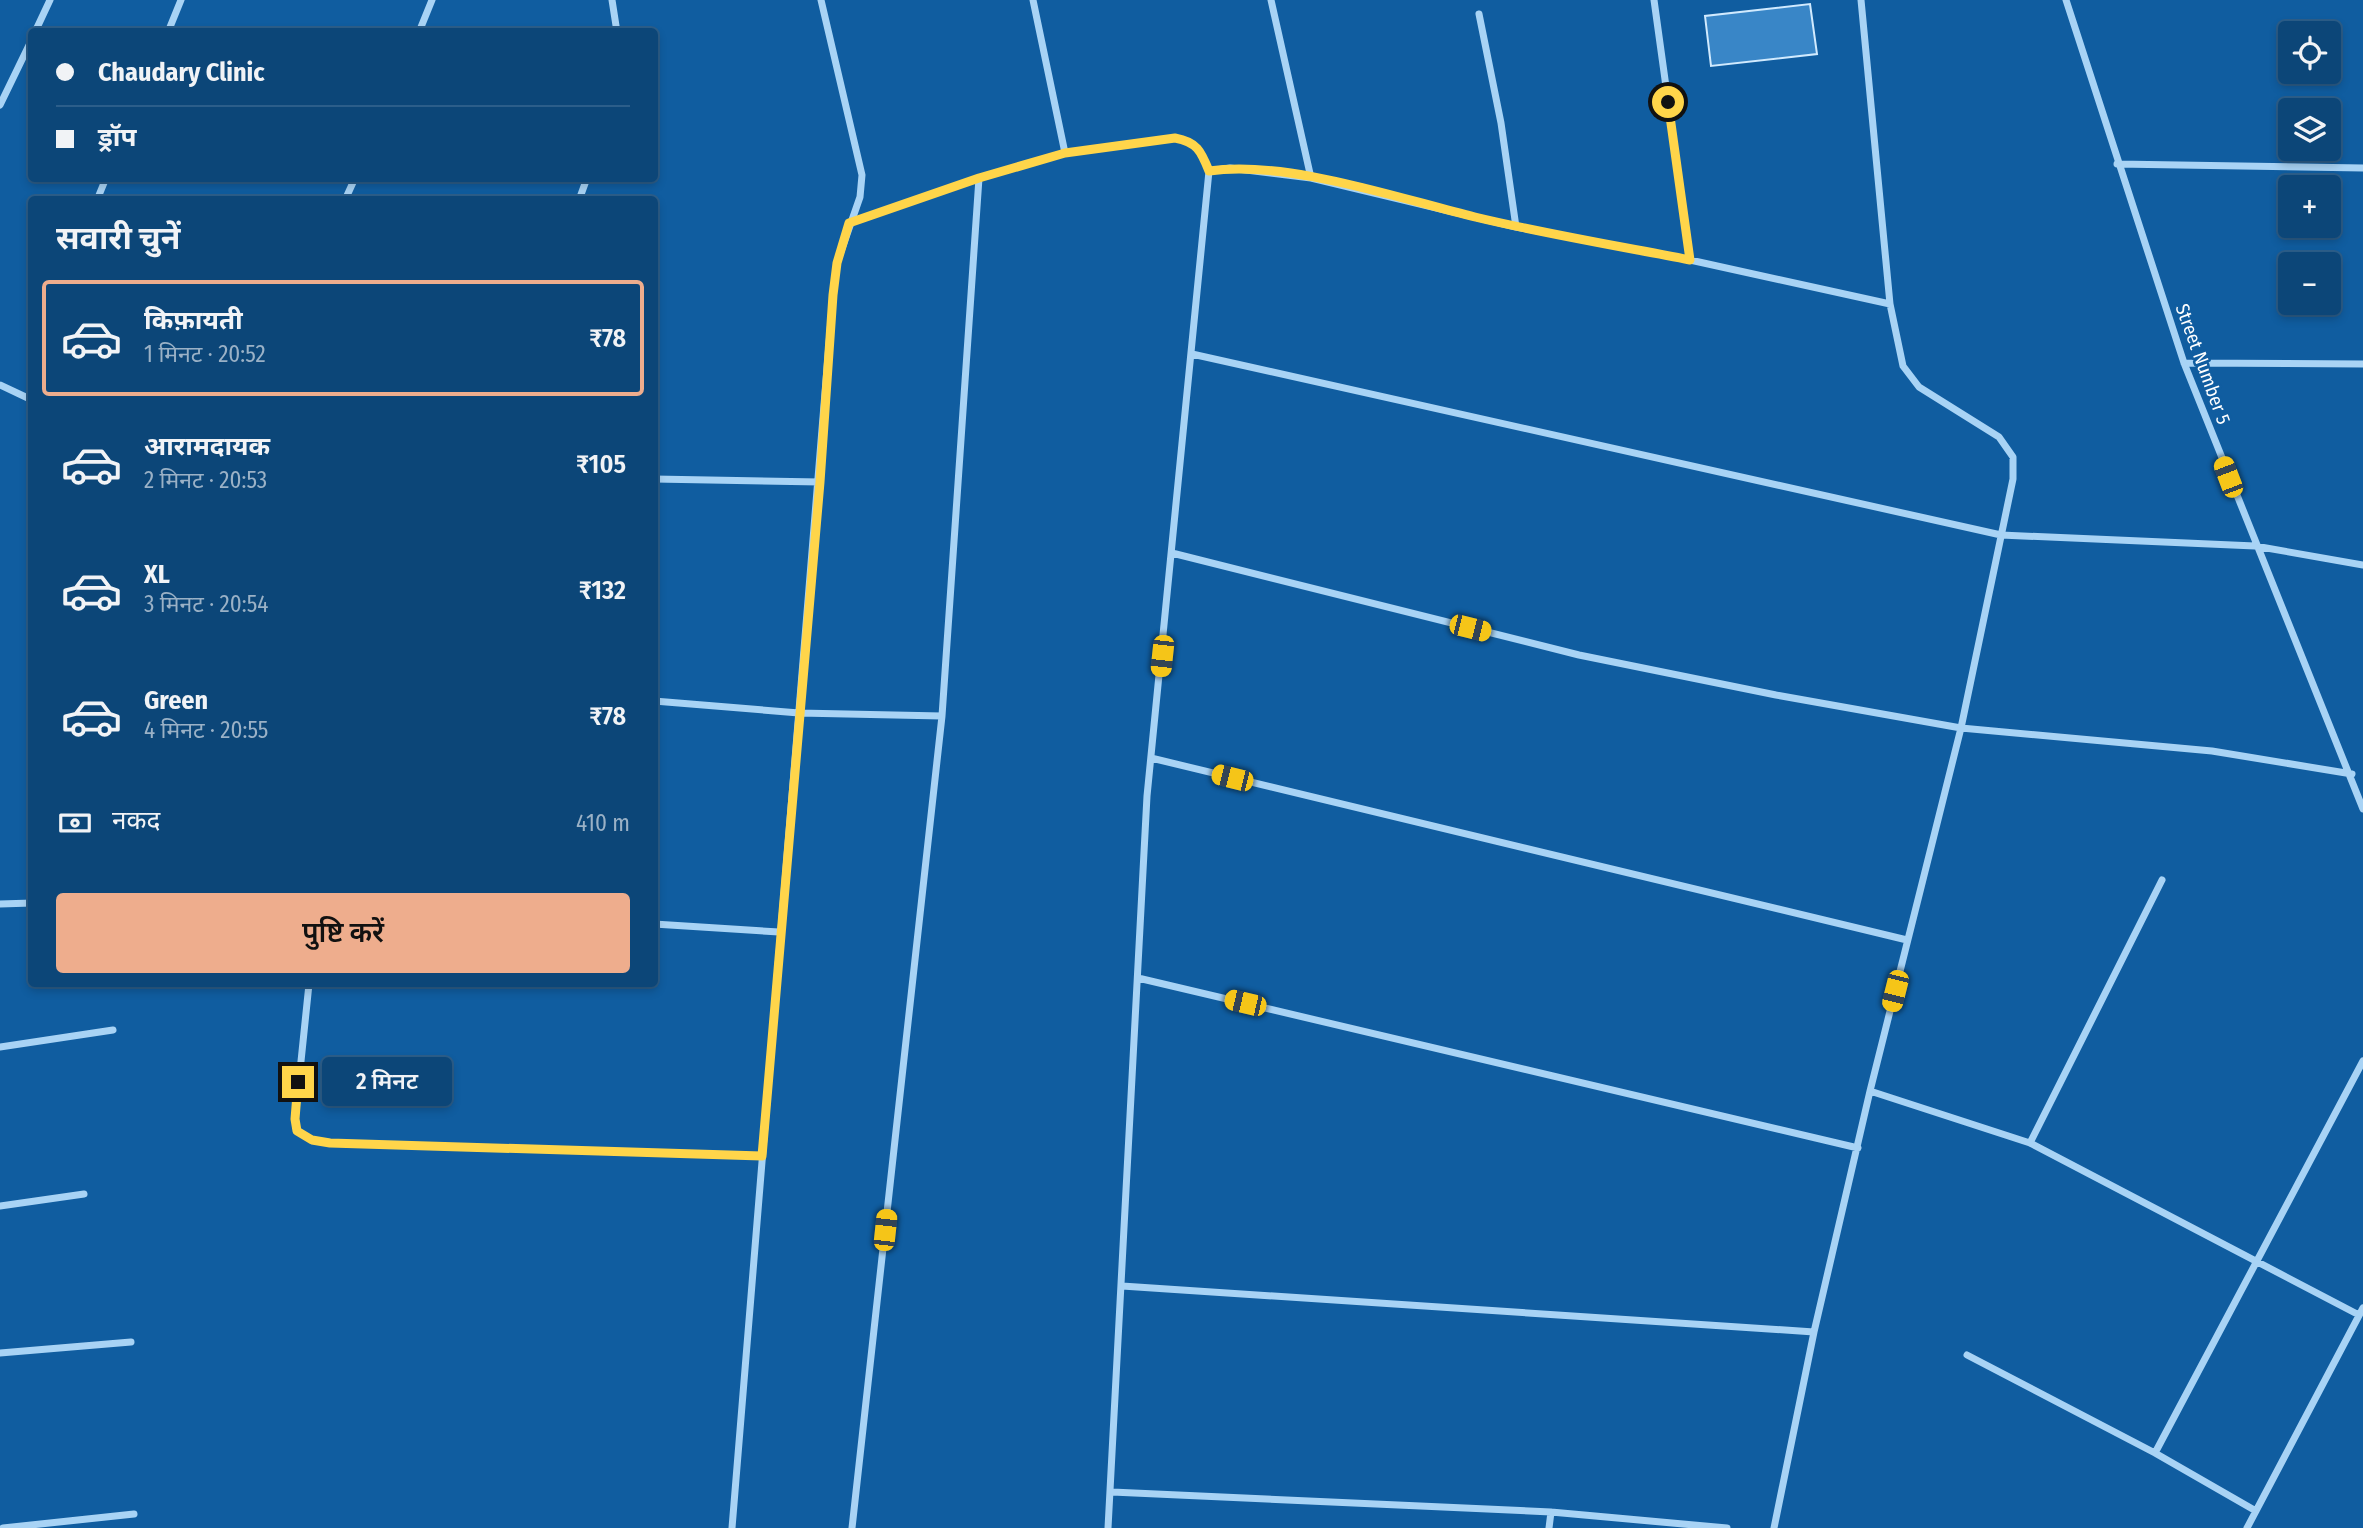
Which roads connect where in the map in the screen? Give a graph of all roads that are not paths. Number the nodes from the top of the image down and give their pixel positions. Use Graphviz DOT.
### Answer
graph roads {
  1 [pos="50,0"];
  2 [pos="181,0"];
  3 [pos="432,0"];
  4 [pos="612,0"];
  5 [pos="821,0"];
  6 [pos="1033,0"];
  7 [pos="1271,0"];
  8 [pos="1654,0"];
  9 [pos="1861,0"];
  10 [pos="2066,0"];
  11 [pos="1479,14"];
  12 [pos="37,28"];
  13 [pos="170,28"];
  14 [pos="421,28"];
  15 [pos="616,28"];
  16 [pos="28,47"];
  17 [pos="0,105"];
  18 [pos="1065,153"];
  19 [pos="2117,164"];
  20 [pos="2363,168"];
  21 [pos="1209,171"];
  22 [pos="979,178"];
  23 [pos="1311,178"];
  24 [pos="849,223"];
  25 [pos="1516,227"];
  26 [pos="1690,260"];
  27 [pos="1890,304"];
  28 [pos="1192,354"];
  29 [pos="2184,363"];
  30 [pos="2363,364"];
  31 [pos="0,385"];
  32 [pos="28,398"];
  33 [pos="658,479"];
  34 [pos="820,482"];
  35 [pos="2001,534"];
  36 [pos="2255,546"];
  37 [pos="1172,553"];
  38 [pos="2363,565"];
  39 [pos="658,701"];
  40 [pos="799,713"];
  41 [pos="942,716"];
  42 [pos="1961,728"];
  43 [pos="1151,758"];
  44 [pos="2351,774"];
  45 [pos="2363,809"];
  46 [pos="2162,880"];
  47 [pos="28,903"];
  48 [pos="0,904"];
  49 [pos="658,923"];
  50 [pos="779,932"];
  51 [pos="1907,940"];
  52 [pos="1138,978"];
  53 [pos="309,987"];
  54 [pos="113,1030"];
  55 [pos="0,1047"];
  56 [pos="2363,1061"];
  57 [pos="1870,1091"];
  58 [pos="2029,1143"];
  59 [pos="1858,1148"];
  60 [pos="762,1156"];
  61 [pos="84,1194"];
  62 [pos="0,1206"];
  63 [pos="2256,1261"];
  64 [pos="1122,1286"];
  65 [pos="2361,1312"];
  66 [pos="1814,1332"];
  67 [pos="131,1342"];
  68 [pos="0,1353"];
  69 [pos="1967,1355"];
  70 [pos="2155,1453"];
  71 [pos="1112,1492"];
  72 [pos="2256,1511"];
  73 [pos="1550,1512"];
  74 [pos="134,1514"];
  75 [pos="3,1528"];
  76 [pos="732,1528"];
  77 [pos="852,1528"];
  78 [pos="1108,1528"];
  79 [pos="1549,1528"];
  80 [pos="1727,1528"];
  81 [pos="1774,1528"];
  82 [pos="2247,1528"];
  1 -- 12 [label="street"];
  2 -- 13 [label="street"];
  3 -- 14 [label="street"];
  4 -- 15 [label="street"];
  5 -- 24 [label="street"];
  6 -- 18 [label="street"];
  7 -- 23 [label="street"];
  8 -- 26 [label="street"];
  9 -- 27 [label="street"];
  10 -- 19 [label="street, Street Number 5"];
  11 -- 25 [label="street"];
  16 -- 17 [label="street"];
  18 -- 21 [label="street"];
  18 -- 22 [label="street"];
  19 -- 20 [label="street"];
  19 -- 29 [label="street, Street Number 5"];
  21 -- 23 [label="street"];
  21 -- 28 [label="street"];
  22 -- 24 [label="street"];
  22 -- 41 [label="street"];
  23 -- 25 [label="street"];
  24 -- 34 [label="street"];
  25 -- 26 [label="street"];
  26 -- 27 [label="street"];
  27 -- 35 [label="street"];
  28 -- 35 [label="street"];
  28 -- 37 [label="street"];
  29 -- 30 [label="street"];
  29 -- 36 [label="street, Street Number 5"];
  31 -- 32 [label="street"];
  33 -- 34 [label="street"];
  34 -- 40 [label="street"];
  35 -- 36 [label="street"];
  35 -- 42 [label="street"];
  36 -- 38 [label="street"];
  36 -- 44 [label="street, Street Number 5"];
  37 -- 42 [label="street"];
  37 -- 43 [label="street"];
  39 -- 40 [label="street"];
  40 -- 41 [label="street"];
  40 -- 50 [label="street"];
  41 -- 77 [label="street"];
  42 -- 44 [label="street"];
  42 -- 51 [label="street"];
  43 -- 51 [label="street"];
  43 -- 52 [label="street"];
  44 -- 45 [label="street, Street Number 5"];
  46 -- 58 [label="street"];
  47 -- 48 [label="street"];
  49 -- 50 [label="street"];
  50 -- 60 [label="street"];
  51 -- 57 [label="street"];
  52 -- 59 [label="street"];
  52 -- 64 [label="street"];
  53 -- 60 [label="street"];
  54 -- 55 [label="street"];
  56 -- 63 [label="street"];
  57 -- 58 [label="street"];
  57 -- 59 [label="street"];
  58 -- 63 [label="street"];
  59 -- 66 [label="street"];
  60 -- 76 [label="street"];
  61 -- 62 [label="street"];
  63 -- 65 [label="street"];
  63 -- 70 [label="street"];
  64 -- 66 [label="street"];
  64 -- 71 [label="street"];
  65 -- 72 [label="street"];
  66 -- 81 [label="street"];
  67 -- 68 [label="street"];
  69 -- 70 [label="street"];
  70 -- 72 [label="street"];
  71 -- 73 [label="street"];
  71 -- 78 [label="street"];
  72 -- 82 [label="street"];
  73 -- 79 [label="street"];
  73 -- 80 [label="street"];
  74 -- 75 [label="street"];
}
